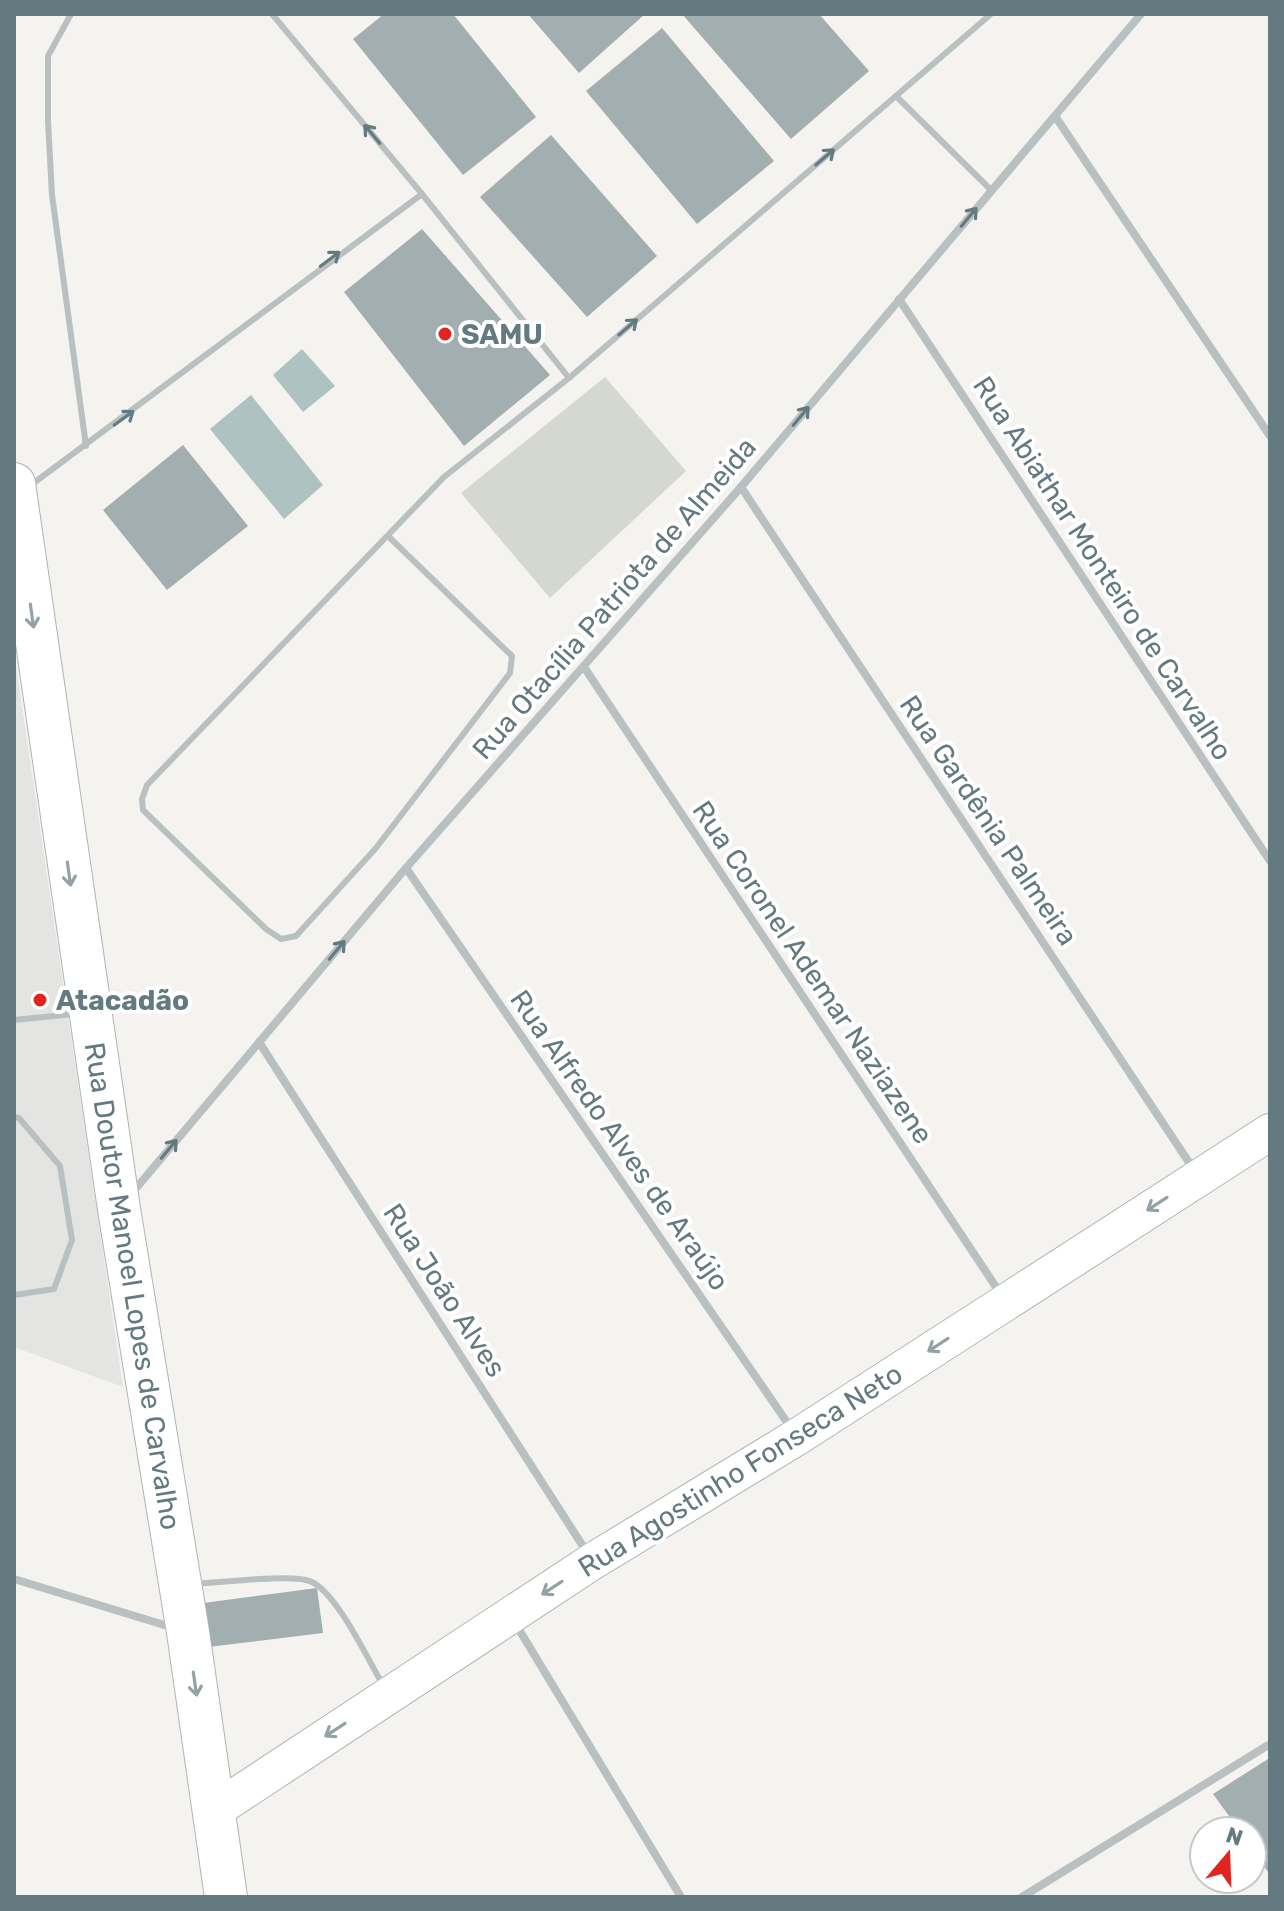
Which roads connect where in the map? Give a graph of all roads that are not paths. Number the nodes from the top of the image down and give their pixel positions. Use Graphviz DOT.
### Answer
graph roads {
  1 [pos="71,14"];
  2 [pos="272,14"];
  3 [pos="991,14"];
  4 [pos="1141,14"];
  5 [pos="896,96"];
  6 [pos="1055,116"];
  7 [pos="992,191"];
  8 [pos="422,194"];
  9 [pos="899,299"];
  10 [pos="569,378"];
  11 [pos="1270,436"];
  12 [pos="86,446"];
  13 [pos="741,487"];
  14 [pos="15,490"];
  15 [pos="388,536"];
  16 [pos="584,667"];
  17 [pos="1270,861"];
  18 [pos="406,868"];
  19 [pos="90,1013"];
  20 [pos="14,1020"];
  21 [pos="259,1042"];
  22 [pos="14,1117"];
  23 [pos="1270,1132"];
  24 [pos="1199,1177"];
  25 [pos="119,1209"];
  26 [pos="14,1295"];
  27 [pos="1006,1301"];
  28 [pos="797,1437"];
  29 [pos="593,1561"];
  30 [pos="14,1579"];
  31 [pos="180,1585"];
  32 [pos="510,1615"];
  33 [pos="188,1632"];
  34 [pos="389,1695"];
  35 [pos="1270,1744"];
  36 [pos="212,1812"];
  37 [pos="229,1890"];
  38 [pos="681,1897"];
  39 [pos="1022,1897"];
  1 -- 12 [label="lane"];
  8 -- 2 [label="lane, one-way"];
  3 -- 5 [label="lane"];
  4 -- 6 [label="street, Rua Otacília Patriota de Almeida"];
  5 -- 7 [label="lane"];
  10 -- 5 [label="lane, one-way"];
  6 -- 7 [label="street, Rua Otacília Patriota de Almeida"];
  6 -- 11 [label="street"];
  9 -- 7 [label="street, Rua Otacília Patriota de Almeida, one-way"];
  8 -- 10 [label="lane"];
  12 -- 8 [label="lane, one-way"];
  13 -- 9 [label="street, Rua Otacília Patriota de Almeida, one-way"];
  9 -- 17 [label="street, Rua Abiathar Monteiro de Carvalho"];
  10 -- 15 [label="lane"];
  12 -- 14 [label="lane"];
  13 -- 16 [label="street, Rua Otacília Patriota de Almeida"];
  13 -- 24 [label="street, Rua Gardênia Palmeira"];
  14 -- 19 [label="main road, Rua Doutor Manoel Lopes de Carvalho, one-way"];
  15 -- 15 [label="lane"];
  16 -- 18 [label="street, Rua Otacília Patriota de Almeida"];
  16 -- 27 [label="street, Rua Coronel Ademar Naziazene"];
  21 -- 18 [label="street, Rua Otacília Patriota de Almeida, one-way"];
  18 -- 28 [label="street, Rua Alfredo Alves de Araújo"];
  19 -- 20 [label="lane"];
  19 -- 25 [label="main road, Rua Doutor Manoel Lopes de Carvalho"];
  25 -- 21 [label="street, Rua Otacília Patriota de Almeida, one-way"];
  21 -- 29 [label="street, Rua João Alves"];
  22 -- 26 [label="lane"];
  23 -- 24 [label="main road, Rua Agostinho Fonseca Neto"];
  24 -- 27 [label="main road, Rua Agostinho Fonseca Neto, one-way"];
  25 -- 31 [label="main road, Rua Doutor Manoel Lopes de Carvalho"];
  27 -- 28 [label="main road, Rua Agostinho Fonseca Neto, one-way"];
  28 -- 29 [label="main road, Rua Agostinho Fonseca Neto"];
  29 -- 32 [label="main road, Rua Agostinho Fonseca Neto, one-way"];
  30 -- 33 [label="street"];
  31 -- 33 [label="main road, Rua Doutor Manoel Lopes de Carvalho"];
  31 -- 34 [label="lane"];
  32 -- 34 [label="main road, Rua Agostinho Fonseca Neto"];
  32 -- 38 [label="street"];
  33 -- 36 [label="main road, Rua Doutor Manoel Lopes de Carvalho, one-way"];
  34 -- 36 [label="main road, Rua Agostinho Fonseca Neto, one-way"];
  35 -- 39 [label="street"];
  36 -- 37 [label="main road, Rua Doutor Manoel Lopes de Carvalho"];
}
